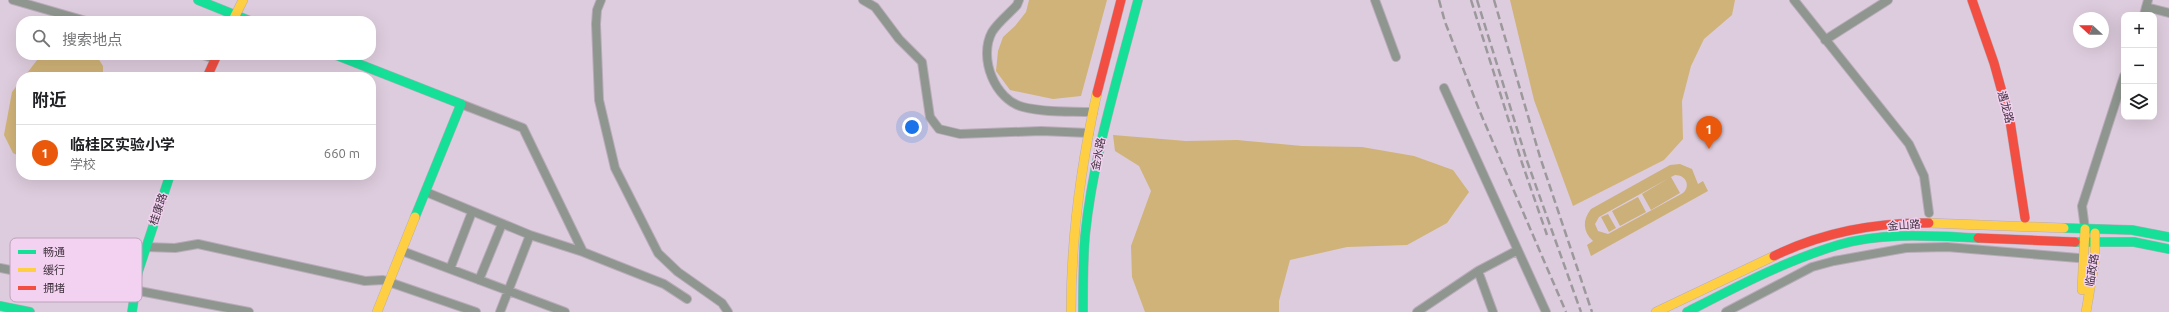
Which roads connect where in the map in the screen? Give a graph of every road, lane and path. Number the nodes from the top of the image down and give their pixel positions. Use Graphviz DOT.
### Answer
graph roads {
  1 [pos="13,0"];
  2 [pos="198,0"];
  3 [pos="242,0"];
  4 [pos="601,0"];
  5 [pos="863,0"];
  6 [pos="1019,0"];
  7 [pos="1121,0"];
  8 [pos="1138,0"];
  9 [pos="1375,0"];
  10 [pos="1794,0"];
  11 [pos="1888,0"];
  12 [pos="1972,0"];
  13 [pos="2146,7"];
  14 [pos="2169,13"];
  15 [pos="69,16"];
  16 [pos="230,16"];
  17 [pos="235,16"];
  18 [pos="1826,40"];
  19 [pos="1396,57"];
  20 [pos="215,60"];
  21 [pos="349,60"];
  22 [pos="209,72"];
  23 [pos="2121,84"];
  24 [pos="1444,88"];
  25 [pos="461,104"];
  26 [pos="1093,112"];
  27 [pos="1089,133"];
  28 [pos="168,180"];
  29 [pos="426,192"];
  30 [pos="472,212"];
  31 [pos="1929,213"];
  32 [pos="2025,218"];
  33 [pos="502,224"];
  34 [pos="2095,228"];
  35 [pos="2085,229"];
  36 [pos="530,235"];
  37 [pos="2169,237"];
  38 [pos="2085,241"];
  39 [pos="2096,242"];
  40 [pos="146,247"];
  41 [pos="2169,249"];
  42 [pos="402,251"];
  43 [pos="1516,251"];
  44 [pos="583,252"];
  45 [pos="2085,258"];
  46 [pos="2095,259"];
  47 [pos="142,261"];
  48 [pos="0,268"];
  49 [pos="450,269"];
  50 [pos="10,270"];
  51 [pos="1478,271"];
  52 [pos="479,280"];
  53 [pos="389,282"];
  54 [pos="508,291"];
  55 [pos="142,292"];
  56 [pos="686,299"];
  57 [pos="133,302"];
  58 [pos="0,306"];
  59 [pos="30,312"];
  60 [pos="132,312"];
  61 [pos="249,312"];
  62 [pos="377,312"];
  63 [pos="476,312"];
  64 [pos="500,312"];
  65 [pos="565,312"];
  66 [pos="728,312"];
  67 [pos="1071,312"];
  68 [pos="1083,312"];
  69 [pos="1417,312"];
  70 [pos="1493,312"];
  71 [pos="1546,312"];
  72 [pos="1656,312"];
  73 [pos="1687,312"];
  74 [pos="1726,312"];
  75 [pos="2078,312"];
  76 [pos="2086,312"];
  1 -- 15 [label="street"];
  2 -- 16 [label="main road"];
  3 -- 17 [label="main road"];
  4 -- 66 [label="street"];
  5 -- 27 [label="street"];
  6 -- 26 [label="street"];
  7 -- 26 [label="main road, 金水路"];
  8 -- 68 [label="main road, 金水路"];
  9 -- 19 [label="street"];
  10 -- 18 [label="street"];
  11 -- 18 [label="street"];
  12 -- 32 [label="main road, 遇龙路"];
  13 -- 14 [label="street"];
  18 -- 31 [label="street"];
  20 -- 22 [label="main road"];
  21 -- 25 [label="main road"];
  23 -- 35 [label="street"];
  24 -- 43 [label="street"];
  25 -- 29 [label="main road"];
  25 -- 44 [label="street"];
  26 -- 27 [label="main road, 金水路"];
  27 -- 67 [label="main road, 金水路"];
  28 -- 40 [label="main road, 桂康路"];
  29 -- 30 [label="street"];
  29 -- 42 [label="main road"];
  30 -- 33 [label="street"];
  30 -- 49 [label="street"];
  33 -- 36 [label="street"];
  33 -- 52 [label="street"];
  34 -- 35 [label="main road, 金山路"];
  34 -- 37 [label="main road, 金山路"];
  34 -- 39 [label="main road, 临政路"];
  35 -- 38 [label="main road, 临政路"];
  35 -- 72 [label="main road, 金山路"];
  36 -- 44 [label="street"];
  36 -- 54 [label="street"];
  38 -- 39 [label="main road, 金山路"];
  38 -- 45 [label="main road, 临政路"];
  38 -- 73 [label="main road, 金山路"];
  39 -- 41 [label="main road, 金山路"];
  39 -- 46 [label="main road, 临政路"];
  40 -- 47 [label="main road, 桂康路"];
  40 -- 53 [label="street"];
  42 -- 49 [label="street"];
  42 -- 53 [label="main road"];
  43 -- 51 [label="street"];
  43 -- 71 [label="street"];
  44 -- 56 [label="street"];
  45 -- 46 [label="street"];
  45 -- 74 [label="street"];
  45 -- 75 [label="main road, 临政路"];
  46 -- 76 [label="main road, 临政路"];
  48 -- 50 [label="street"];
  49 -- 52 [label="street"];
  51 -- 69 [label="street"];
  51 -- 70 [label="street"];
  52 -- 54 [label="street"];
  53 -- 62 [label="main road"];
  53 -- 63 [label="street"];
  54 -- 64 [label="street"];
  54 -- 65 [label="street"];
  55 -- 61 [label="street"];
  57 -- 60 [label="main road, 桂康路"];
  58 -- 59 [label="main road"];
}
